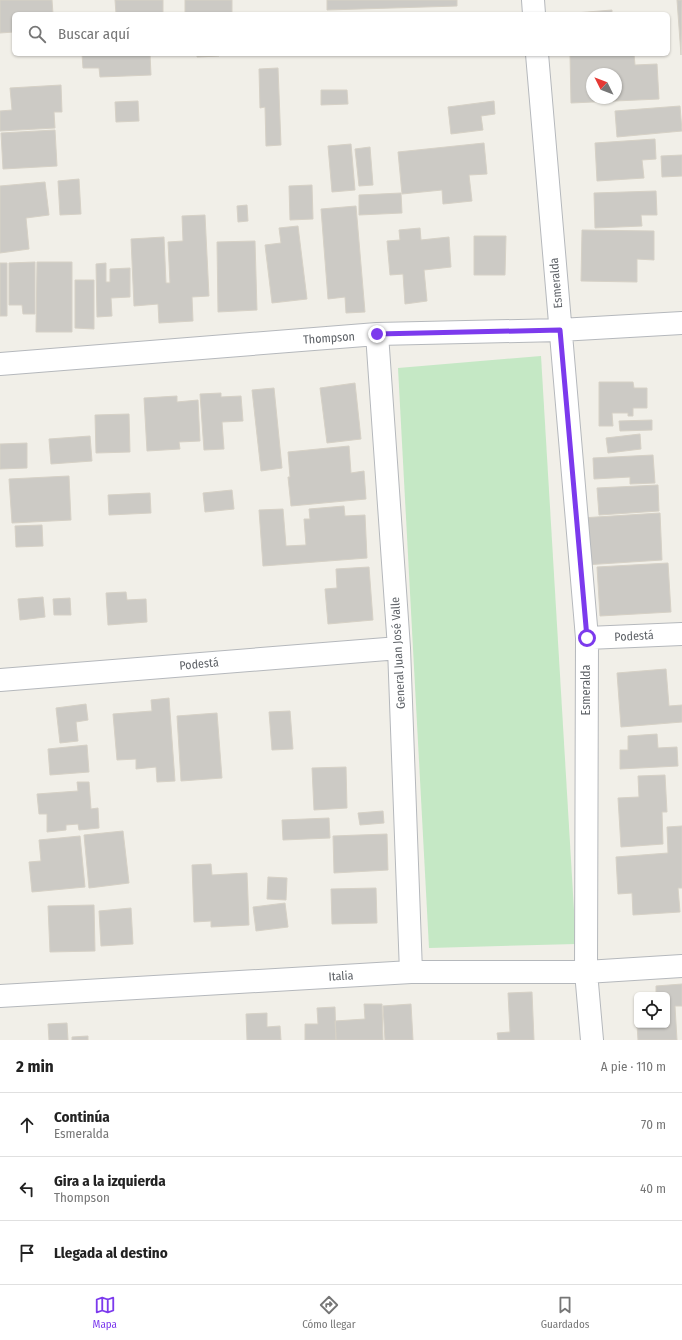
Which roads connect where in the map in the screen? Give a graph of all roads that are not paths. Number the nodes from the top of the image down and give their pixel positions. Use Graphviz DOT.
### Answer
graph roads {
  1 [pos="533,0"];
  2 [pos="534,12"];
  3 [pos="537,56"];
  4 [pos="682,323"];
  5 [pos="560,330"];
  6 [pos="377,334"];
  7 [pos="0,364"];
  8 [pos="682,634"];
  9 [pos="587,638"];
  10 [pos="399,648"];
  11 [pos="0,680"];
  12 [pos="682,966"];
  13 [pos="411,972"];
  14 [pos="586,972"];
  15 [pos="0,996"];
  16 [pos="592,1040"];
  1 -- 2 [label="street"];
  3 -- 5 [label="street, Esmeralda"];
  4 -- 5 [label="street, Thompson"];
  5 -- 6 [label="street, Thompson"];
  5 -- 9 [label="street, Esmeralda"];
  6 -- 7 [label="street, Thompson"];
  6 -- 10 [label="street, General Juan José Valle"];
  8 -- 9 [label="street, Podestá"];
  9 -- 14 [label="street, Esmeralda"];
  10 -- 11 [label="street, Podestá"];
  10 -- 13 [label="street, General Juan José Valle"];
  12 -- 14 [label="street, Italia"];
  13 -- 14 [label="street, Italia"];
  13 -- 15 [label="street, Italia"];
  14 -- 16 [label="street, Esmeralda"];
}
